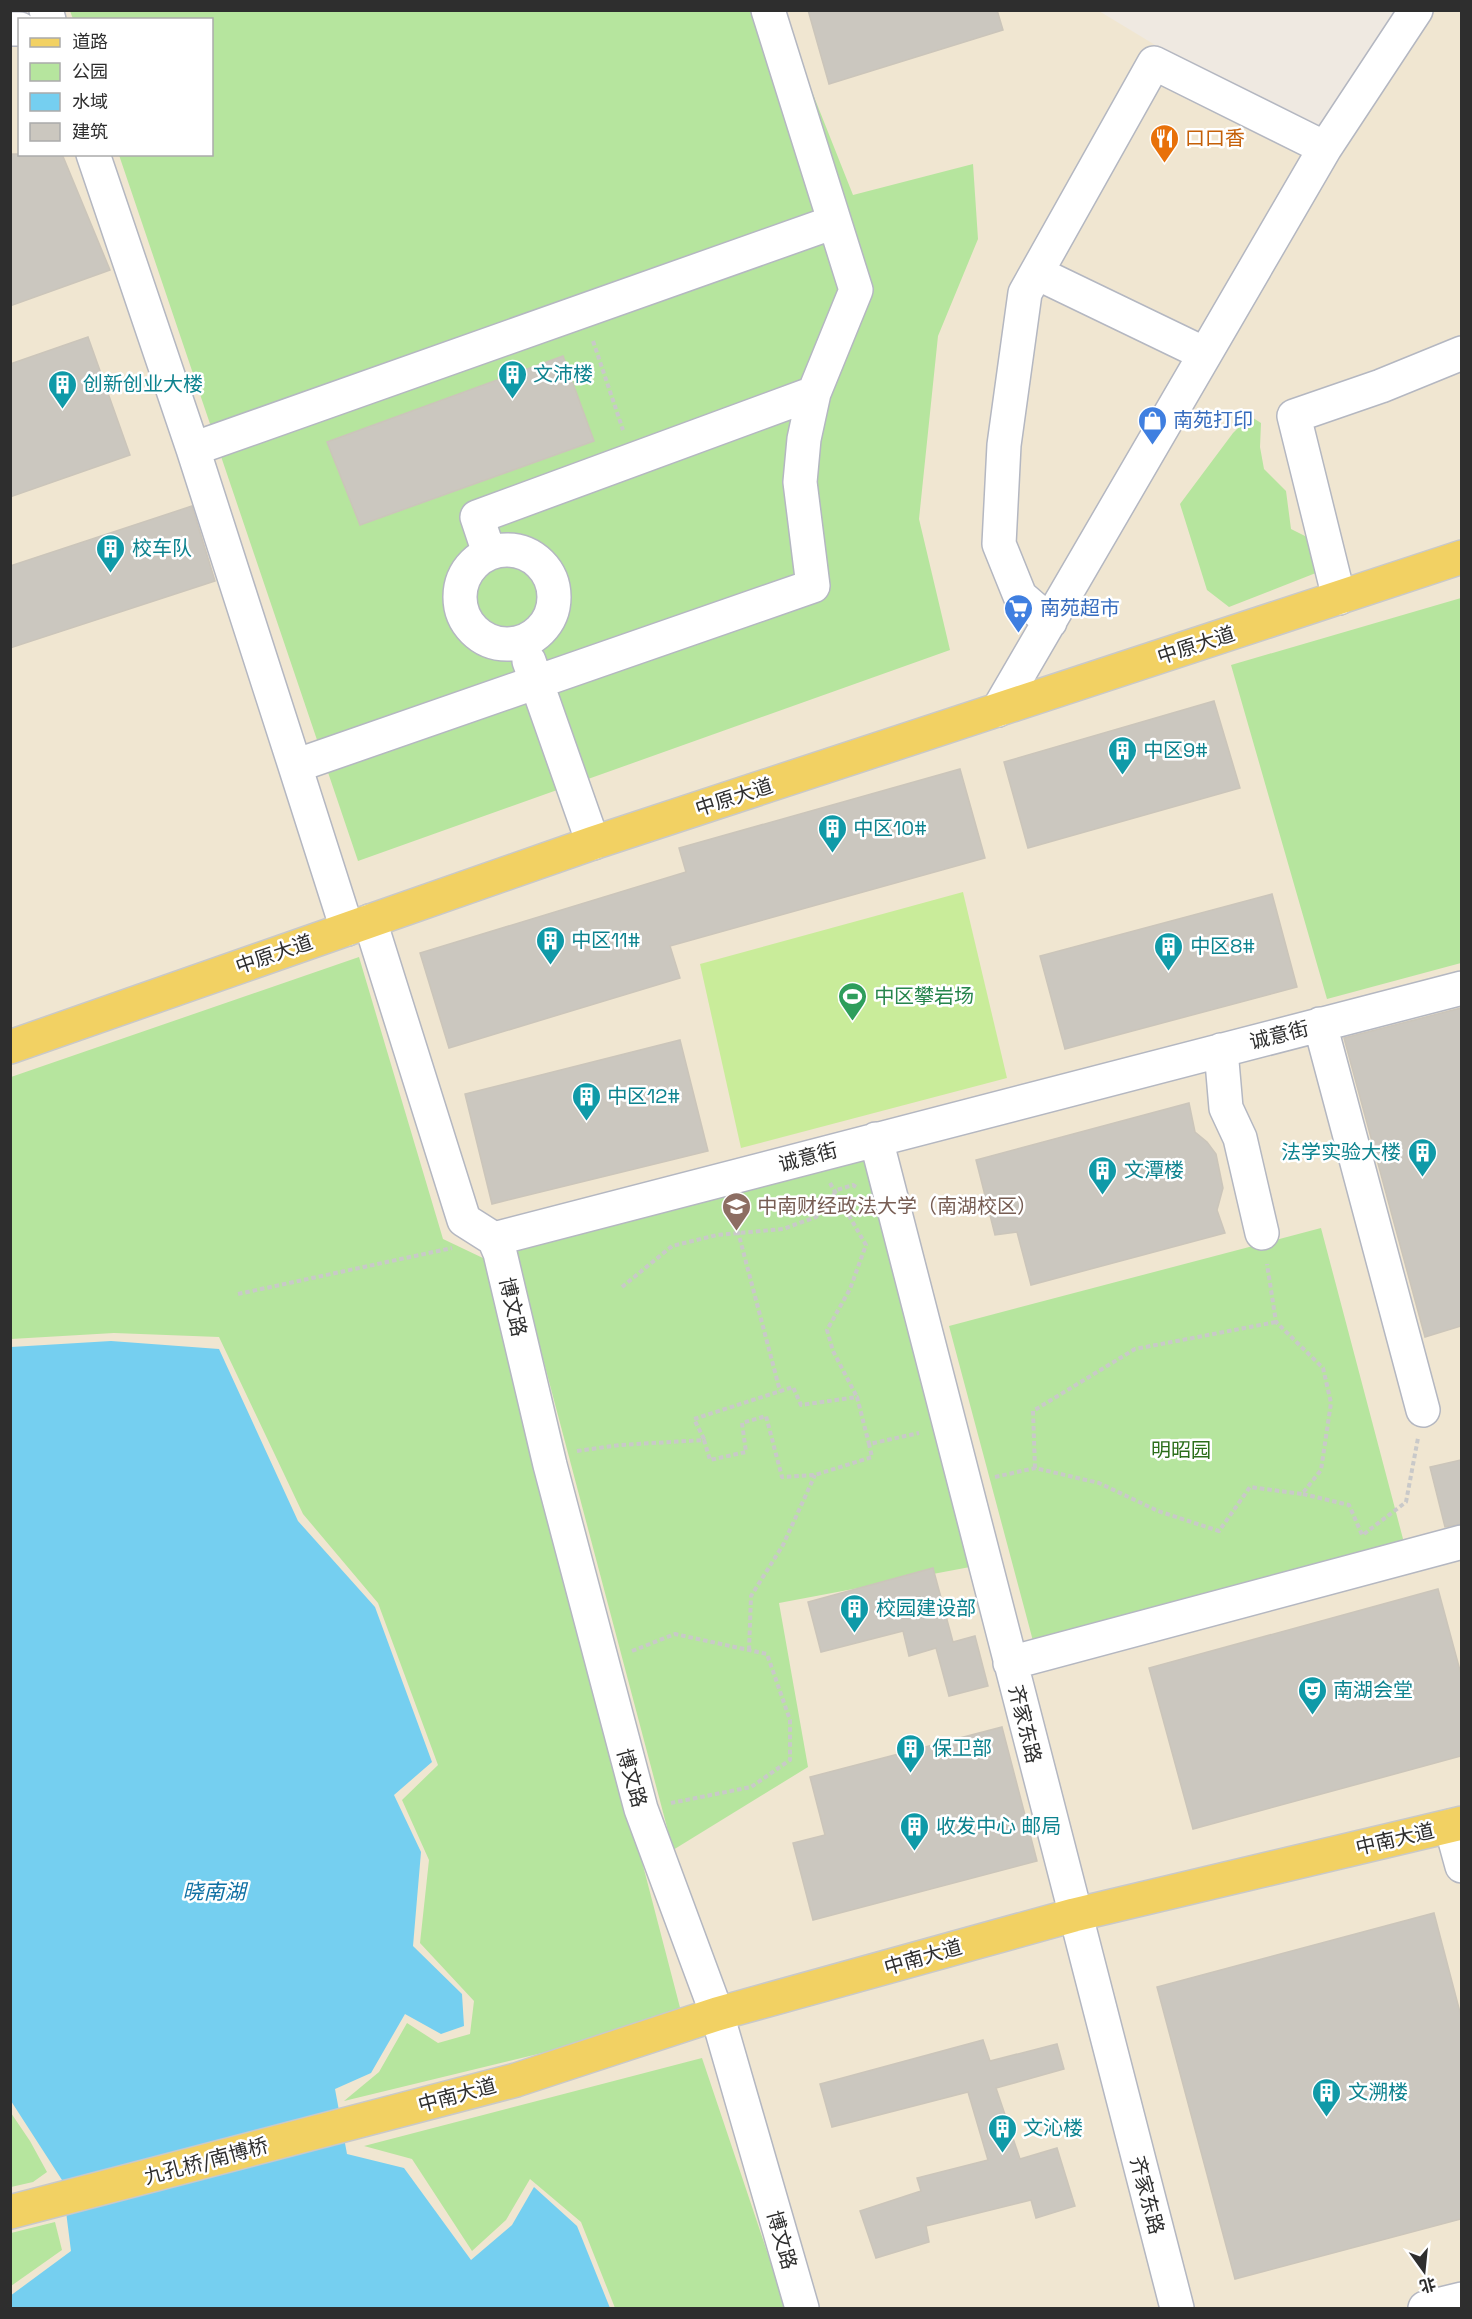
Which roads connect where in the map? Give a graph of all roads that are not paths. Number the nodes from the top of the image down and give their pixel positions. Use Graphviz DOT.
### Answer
graph roads {
  1 [pos="768,10"];
  2 [pos="1416,10"];
  3 [pos="1325,148"];
  4 [pos="94,156"];
  5 [pos="834,222"];
  6 [pos="1036,273"];
  7 [pos="1461,353"];
  8 [pos="1205,354"];
  9 [pos="814,393"];
  10 [pos="193,449"];
  11 [pos="489,553"];
  12 [pos="1457,563"];
  13 [pos="1339,598"];
  14 [pos="1050,622"];
  15 [pos="523,641"];
  16 [pos="537,682"];
  17 [pos="998,710"];
  18 [pos="295,766"];
  19 [pos="592,843"];
  20 [pos="358,925"];
  21 [pos="1461,988"];
  22 [pos="1320,1024"];
  23 [pos="10,1047"];
  24 [pos="1221,1050"];
  25 [pos="876,1139"];
  26 [pos="1262,1233"];
  27 [pos="494,1239"];
  28 [pos="1423,1410"];
  29 [pos="1461,1542"];
  30 [pos="1010,1663"];
  31 [pos="1456,1825"];
  32 [pos="1461,1866"];
  33 [pos="1074,1915"];
  34 [pos="717,2014"];
  35 [pos="391,2112"];
  36 [pos="16,2211"];
  37 [pos="1461,2299"];
  38 [pos="802,2308"];
  39 [pos="1177,2308"];
  40 [pos="1425,2308"];
  1 -- 5 [label="street"];
  2 -- 3 [label="street"];
  3 -- 6 [label="street"];
  3 -- 8 [label="street"];
  4 -- 10 [label="street"];
  5 -- 9 [label="street"];
  5 -- 10 [label="street"];
  6 -- 8 [label="street"];
  6 -- 14 [label="street"];
  7 -- 13 [label="street"];
  8 -- 14 [label="street"];
  9 -- 11 [label="street"];
  9 -- 16 [label="street"];
  10 -- 18 [label="street"];
  11 -- 15 [label="street"];
  11 -- 15 [label="street"];
  12 -- 13 [label="main road, 中原大道"];
  13 -- 17 [label="main road, 中原大道"];
  14 -- 17 [label="street"];
  15 -- 16 [label="street"];
  16 -- 18 [label="street"];
  16 -- 19 [label="street"];
  17 -- 19 [label="main road, 中原大道"];
  18 -- 20 [label="street"];
  19 -- 20 [label="main road, 中原大道"];
  20 -- 23 [label="main road, 中原大道"];
  20 -- 27 [label="street"];
  21 -- 22 [label="street, 诚意街"];
  22 -- 24 [label="street, 诚意街"];
  22 -- 28 [label="street"];
  24 -- 25 [label="street, 诚意街"];
  24 -- 26 [label="street"];
  25 -- 27 [label="street, 诚意街"];
  25 -- 30 [label="street, 齐家东路"];
  27 -- 34 [label="street, 博文路"];
  29 -- 30 [label="street"];
  30 -- 33 [label="street, 齐家东路"];
  31 -- 32 [label="street"];
  31 -- 33 [label="main road, 中南大道"];
  33 -- 34 [label="main road, 中南大道"];
  33 -- 39 [label="street, 齐家东路"];
  34 -- 35 [label="main road, 中南大道"];
  34 -- 38 [label="street, 博文路"];
  35 -- 36 [label="main road, 九孔桥/南博桥"];
  37 -- 40 [label="street"];
}
